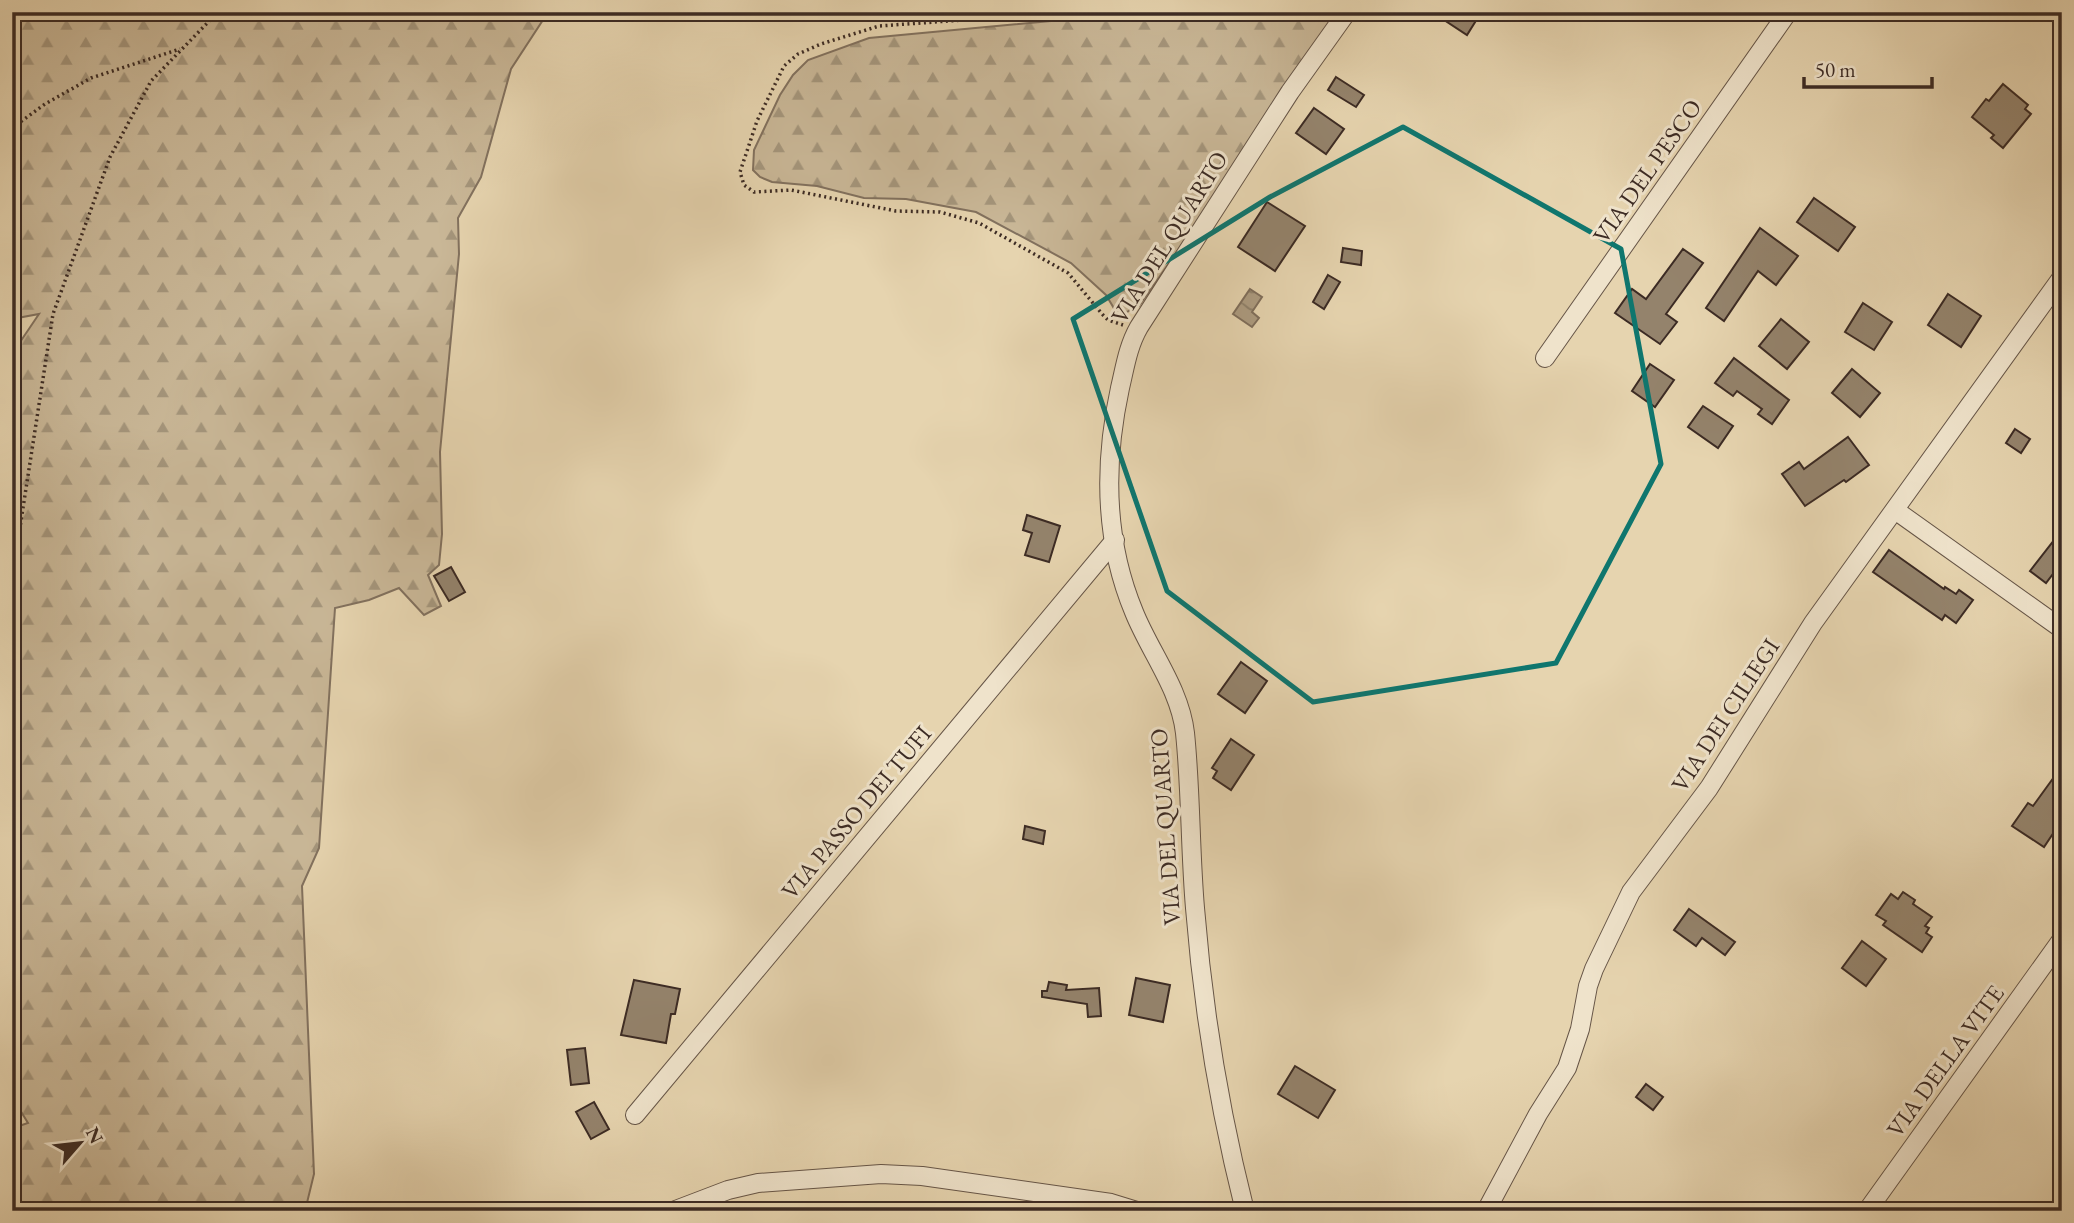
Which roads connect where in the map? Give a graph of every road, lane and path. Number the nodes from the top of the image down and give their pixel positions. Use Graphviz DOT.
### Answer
graph roads {
  1 [pos="218,12"];
  2 [pos="1073,12"];
  3 [pos="1347,12"];
  4 [pos="1788,12"];
  5 [pos="182,48"];
  6 [pos="12,128"];
  7 [pos="2062,276"];
  8 [pos="1139,327"];
  9 [pos="1545,358"];
  10 [pos="1895,510"];
  11 [pos="1115,540"];
  12 [pos="12,579"];
  13 [pos="2062,629"];
  14 [pos="2062,939"];
  15 [pos="635,1115"];
  16 [pos="673,1211"];
  17 [pos="1137,1211"];
  18 [pos="1245,1211"];
  19 [pos="1486,1211"];
  20 [pos="1867,1211"];
  1 -- 5 [label="path"];
  2 -- 8 [label="path"];
  3 -- 8 [label="street, VIA DEL QUARTO"];
  4 -- 9 [label="street, VIA DEL PESCO"];
  5 -- 6 [label="path"];
  5 -- 12 [label="path"];
  7 -- 10 [label="street, VIA DEI CILIEGI"];
  8 -- 11 [label="street, VIA DEL QUARTO"];
  10 -- 13 [label="street"];
  10 -- 19 [label="street, VIA DEI CILIEGI"];
  11 -- 15 [label="street, VIA PASSO DEI TUFI"];
  11 -- 18 [label="street, VIA DEL QUARTO"];
  14 -- 20 [label="street, VIA DELLA VITE"];
  16 -- 17 [label="street"];
}
